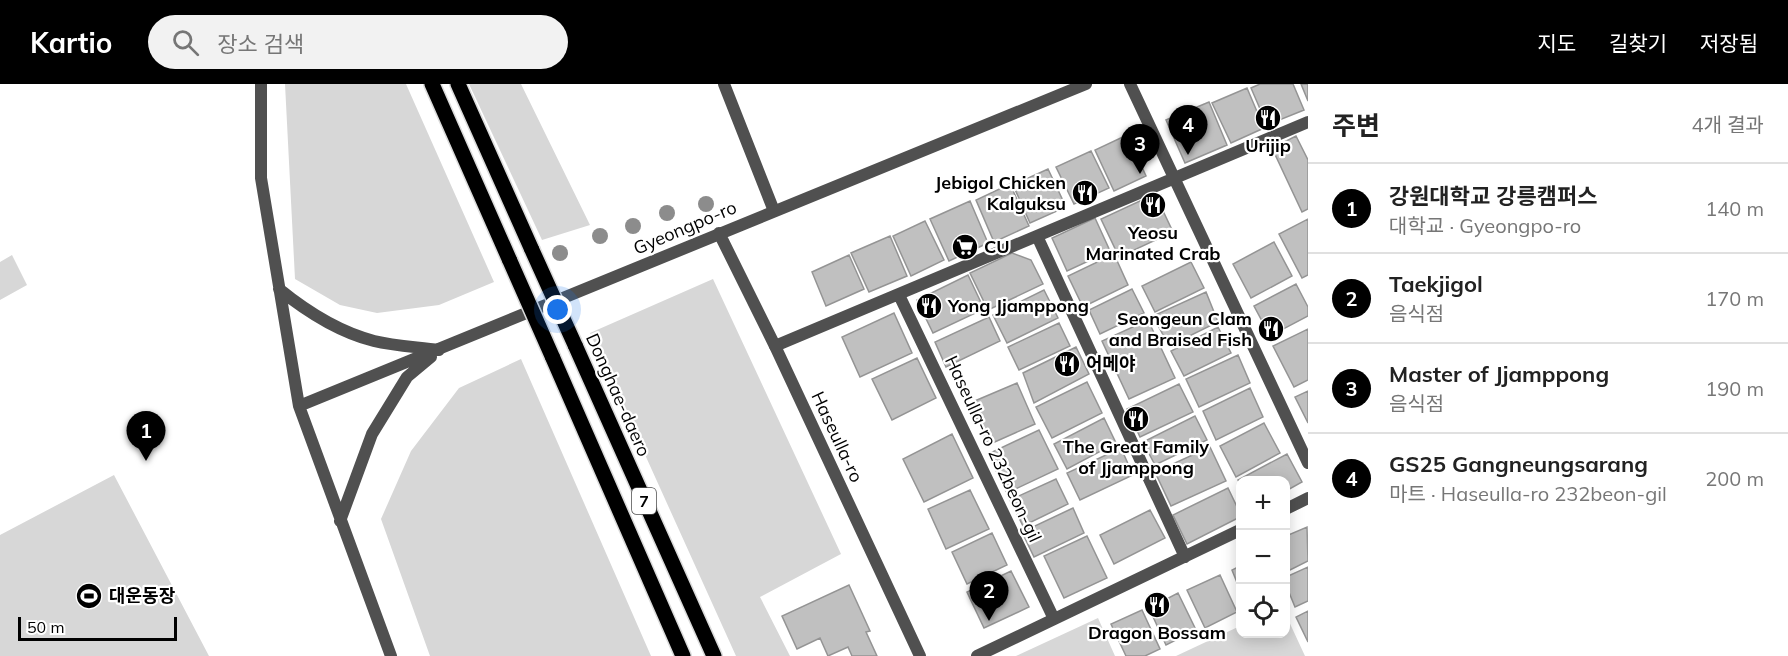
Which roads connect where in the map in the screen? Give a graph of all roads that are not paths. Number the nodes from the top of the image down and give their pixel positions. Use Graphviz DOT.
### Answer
graph roads {
  1 [pos="261,84"];
  2 [pos="432,84"];
  3 [pos="458,84"];
  4 [pos="723,84"];
  5 [pos="1086,84"];
  6 [pos="1130,84"];
  7 [pos="1307,125"];
  8 [pos="1174,178"];
  9 [pos="774,211"];
  10 [pos="719,233"];
  11 [pos="1037,236"];
  12 [pos="279,289"];
  13 [pos="899,294"];
  14 [pos="775,346"];
  15 [pos="440,350"];
  16 [pos="299,406"];
  17 [pos="1308,463"];
  18 [pos="1308,498"];
  19 [pos="1290,507"];
  20 [pos="340,521"];
  21 [pos="1236,532"];
  22 [pos="1185,557"];
  23 [pos="1054,619"];
  24 [pos="391,656"];
  25 [pos="682,656"];
  26 [pos="714,656"];
  27 [pos="920,656"];
  28 [pos="977,656"];
  1 -- 12 [label="street"];
  2 -- 25 [label="main road, 7, bridge"];
  3 -- 26 [label="main road, Donghae-daero / 7, bridge"];
  4 -- 9 [label="street"];
  5 -- 9 [label="street, Gyeongpo-ro"];
  6 -- 8 [label="street"];
  7 -- 8 [label="street"];
  8 -- 11 [label="street"];
  8 -- 17 [label="street"];
  9 -- 10 [label="street, Gyeongpo-ro"];
  10 -- 14 [label="street, Haseulla-ro"];
  10 -- 15 [label="street, Gyeongpo-ro"];
  11 -- 13 [label="street"];
  11 -- 22 [label="street"];
  12 -- 15 [label="street"];
  12 -- 16 [label="street"];
  13 -- 14 [label="street"];
  13 -- 23 [label="street, Haseulla-ro 232beon-gil"];
  14 -- 27 [label="street, Haseulla-ro"];
  15 -- 16 [label="street, Gyeongpo-ro"];
  15 -- 20 [label="street"];
  16 -- 20 [label="street"];
  18 -- 19 [label="street"];
  20 -- 24 [label="street"];
  21 -- 22 [label="street"];
  22 -- 23 [label="street"];
  23 -- 28 [label="street"];
}
